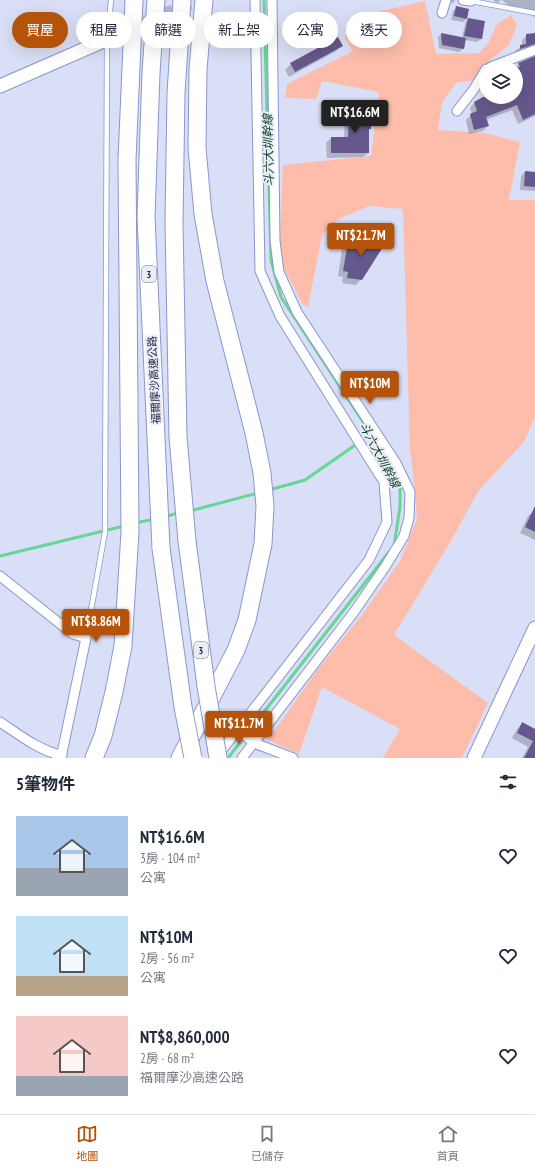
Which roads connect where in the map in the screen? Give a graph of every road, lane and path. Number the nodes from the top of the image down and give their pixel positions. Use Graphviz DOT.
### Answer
graph roads {
  1 [pos="111,0"];
  2 [pos="134,0"];
  3 [pos="156,0"];
  4 [pos="182,0"];
  5 [pos="204,0"];
  6 [pos="255,0"];
  7 [pos="272,0"];
  8 [pos="446,0"];
  9 [pos="469,0"];
  10 [pos="110,12"];
  11 [pos="442,13"];
  12 [pos="535,13"];
  13 [pos="88,48"];
  14 [pos="107,48"];
  15 [pos="535,50"];
  16 [pos="509,60"];
  17 [pos="479,81"];
  18 [pos="0,86"];
  19 [pos="457,111"];
  20 [pos="0,576"];
  21 [pos="535,628"];
  22 [pos="86,638"];
  23 [pos="0,722"];
  24 [pos="238,730"];
  25 [pos="254,743"];
  26 [pos="61,757"];
  27 [pos="94,758"];
  28 [pos="180,758"];
  29 [pos="193,758"];
  30 [pos="217,758"];
  31 [pos="242,758"];
  32 [pos="293,758"];
  33 [pos="474,758"];
  1 -- 10 [label="lane"];
  2 -- 27 [label="highway"];
  3 -- 29 [label="highway, 福爾摩沙高速公路 / 3, bridge"];
  4 -- 30 [label="highway, 福爾摩沙高速公路 / 3, bridge"];
  5 -- 28 [label="highway"];
  6 -- 24 [label="street"];
  7 -- 25 [label="street"];
  8 -- 11 [label="street"];
  9 -- 12 [label="lane"];
  13 -- 18 [label="street"];
  14 -- 22 [label="lane"];
  15 -- 16 [label="street"];
  17 -- 19 [label="street"];
  20 -- 22 [label="street"];
  21 -- 33 [label="street"];
  22 -- 26 [label="street"];
  23 -- 26 [label="street"];
  24 -- 25 [label="street"];
  24 -- 30 [label="street"];
  25 -- 31 [label="street"];
  25 -- 32 [label="street"];
}
